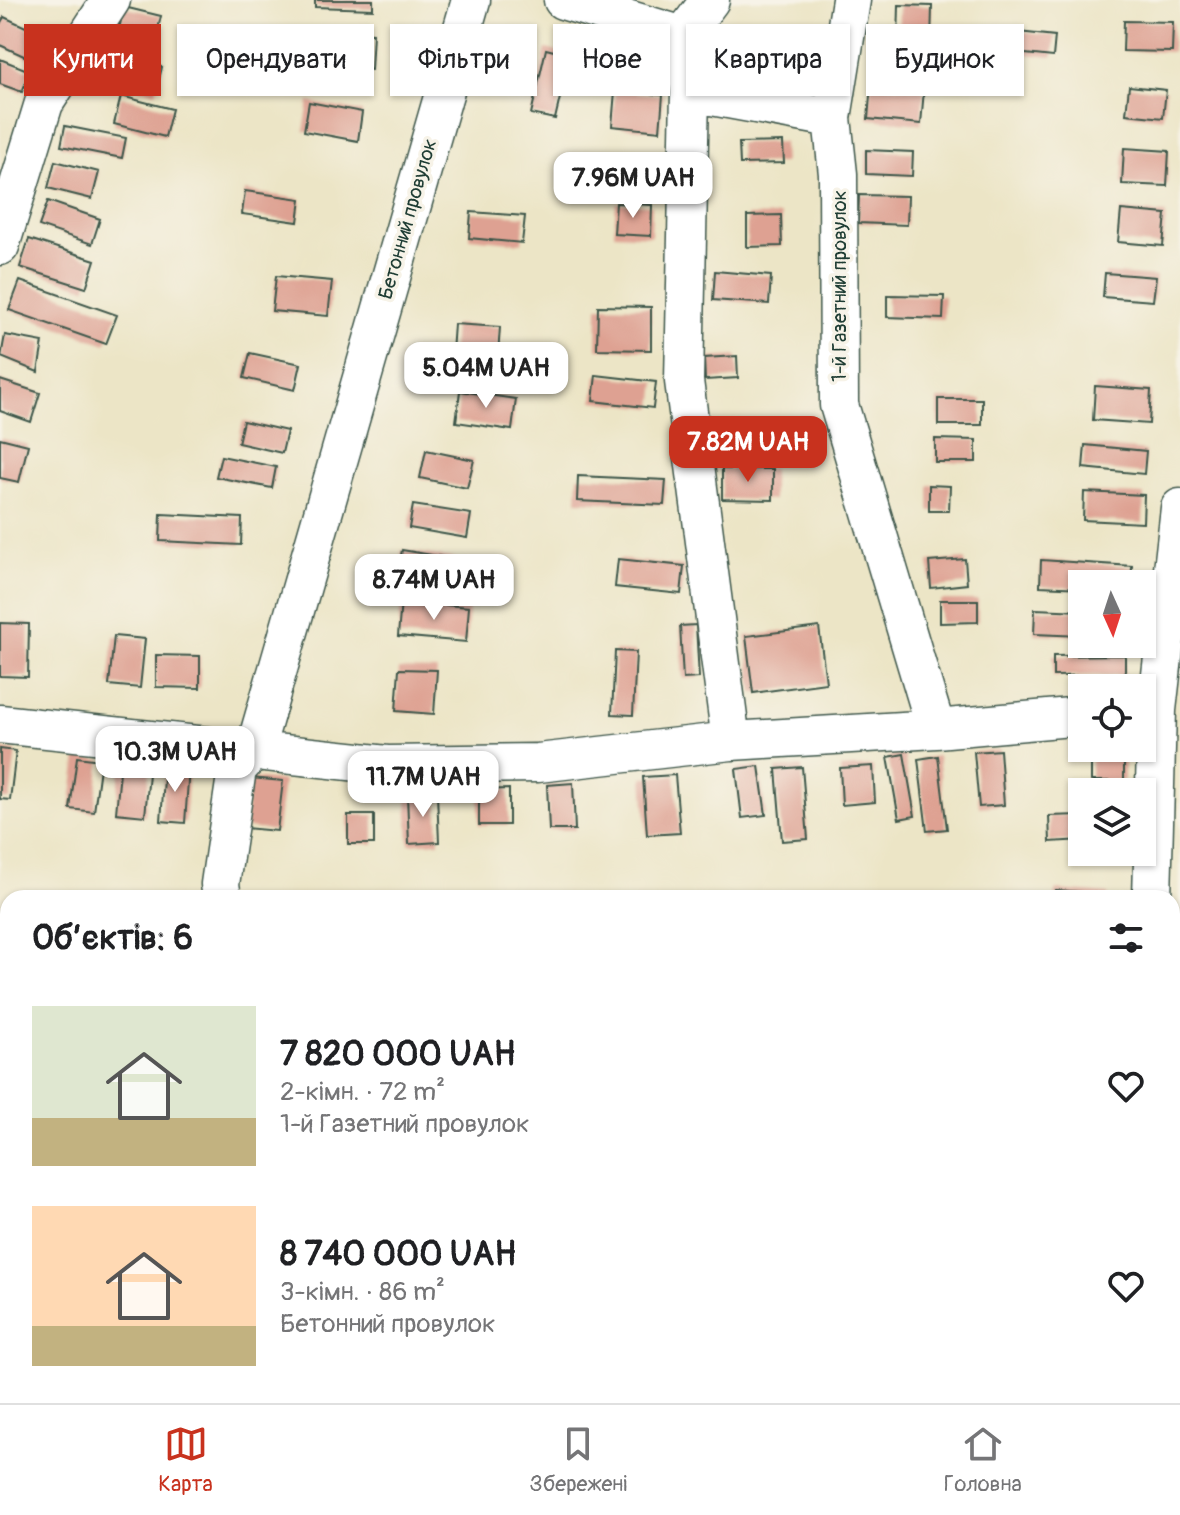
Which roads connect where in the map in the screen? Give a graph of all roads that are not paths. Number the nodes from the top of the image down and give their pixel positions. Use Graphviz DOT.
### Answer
graph roads {
  1 [pos="111,0"];
  2 [pos="471,0"];
  3 [pos="563,0"];
  4 [pos="710,0"];
  5 [pos="851,0"];
  6 [pos="683,36"];
  7 [pos="686,60"];
  8 [pos="690,96"];
  9 [pos="712,96"];
  10 [pos="832,118"];
  11 [pos="0,246"];
  12 [pos="1180,508"];
  13 [pos="1160,710"];
  14 [pos="1068,717"];
  15 [pos="0,724"];
  16 [pos="936,729"];
  17 [pos="731,741"];
  18 [pos="255,749"];
  19 [pos="221,890"];
  20 [pos="1152,890"];
  1 -- 11 [label="street"];
  2 -- 18 [label="street, Бетонний провулок"];
  3 -- 6 [label="street"];
  4 -- 6 [label="street"];
  5 -- 10 [label="street, 1-й Газетний провулок"];
  6 -- 7 [label="street"];
  8 -- 17 [label="street"];
  9 -- 10 [label="street"];
  10 -- 16 [label="street, 1-й Газетний провулок"];
  12 -- 13 [label="street"];
  13 -- 20 [label="street"];
  14 -- 16 [label="street"];
  15 -- 18 [label="street"];
  16 -- 17 [label="street"];
  17 -- 18 [label="street"];
  18 -- 19 [label="street, Бетонний провулок"];
}
